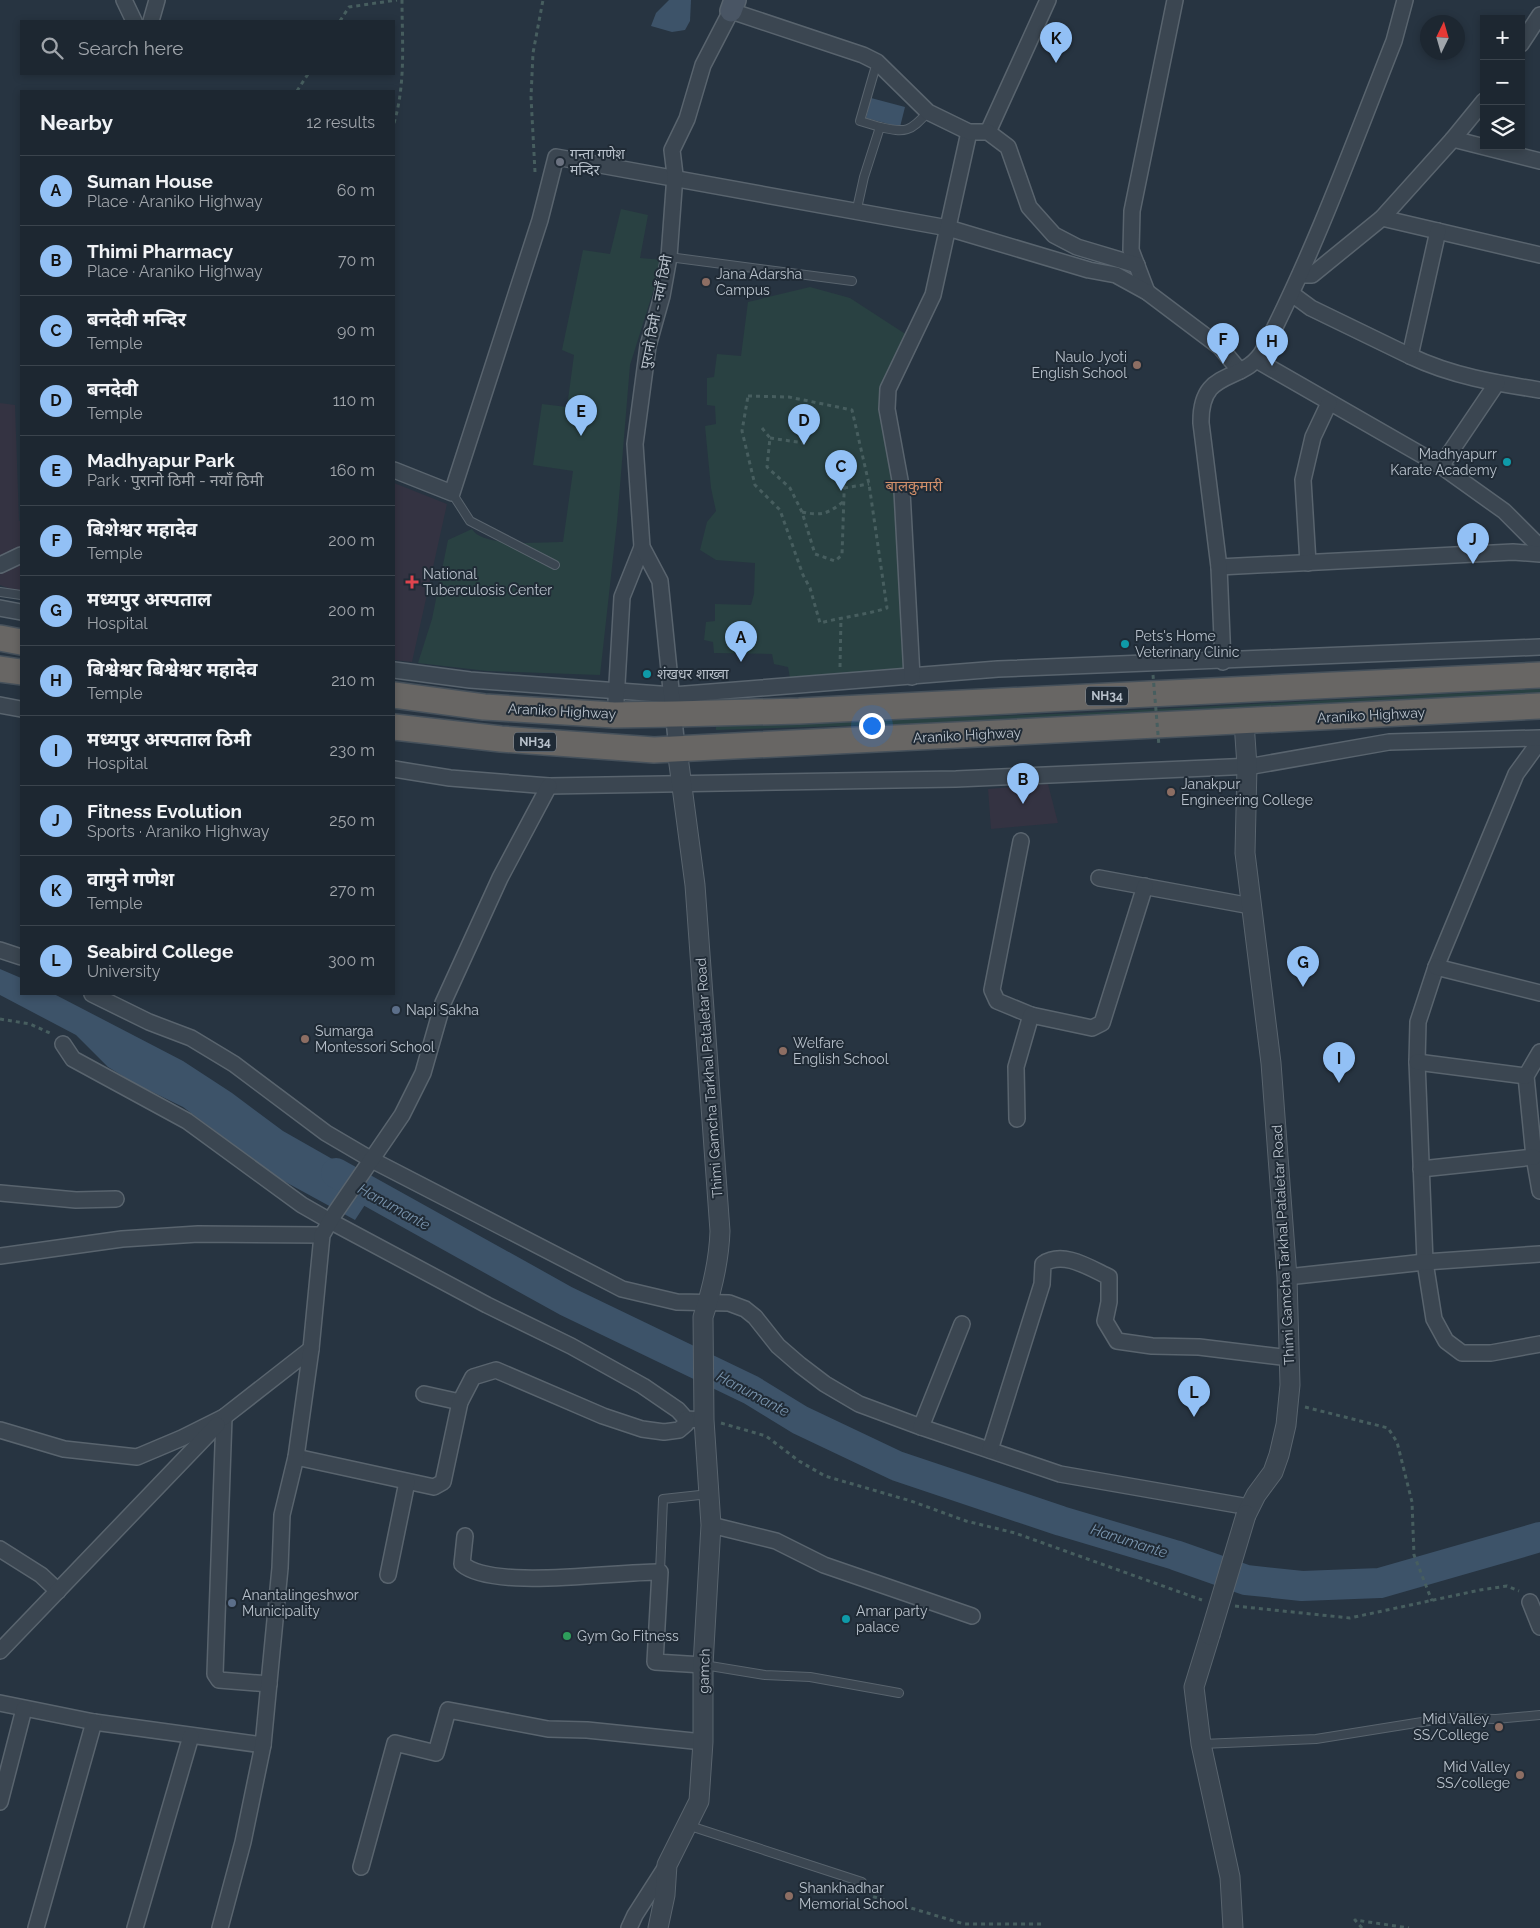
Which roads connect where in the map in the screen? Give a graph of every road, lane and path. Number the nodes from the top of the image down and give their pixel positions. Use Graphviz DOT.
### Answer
graph roads {
  1 [pos="124,0"];
  2 [pos="157,0"];
  3 [pos="398,0"];
  4 [pos="402,0"];
  5 [pos="543,0"];
  6 [pos="1048,0"];
  7 [pos="1175,0"];
  8 [pos="1405,0"];
  9 [pos="733,5"];
  10 [pos="1540,15"];
  11 [pos="134,20"];
  12 [pos="151,20"];
  13 [pos="341,20"];
  14 [pos="1525,38"];
  15 [pos="877,62"];
  16 [pos="307,75"];
  17 [pos="298,90"];
  18 [pos="1481,105"];
  19 [pos="928,112"];
  20 [pos="395,119"];
  21 [pos="880,127"];
  22 [pos="969,132"];
  23 [pos="988,132"];
  24 [pos="1453,139"];
  25 [pos="1540,161"];
  26 [pos="536,174"];
  27 [pos="674,180"];
  28 [pos="856,212"];
  29 [pos="1382,218"];
  30 [pos="948,228"];
  31 [pos="1438,231"];
  32 [pos="1540,255"];
  33 [pos="669,257"];
  34 [pos="1137,265"];
  35 [pos="1300,275"];
  36 [pos="852,281"];
  37 [pos="1147,292"];
  38 [pos="1292,294"];
  39 [pos="1410,356"];
  40 [pos="1258,361"];
  41 [pos="1240,371"];
  42 [pos="1497,383"];
  43 [pos="1540,390"];
  44 [pos="1329,403"];
  45 [pos="762,428"];
  46 [pos="770,438"];
  47 [pos="804,443"];
  48 [pos="845,465"];
  49 [pos="1441,466"];
  50 [pos="395,470"];
  51 [pos="869,484"];
  52 [pos="844,488"];
  53 [pos="452,493"];
  54 [pos="844,502"];
  55 [pos="802,512"];
  56 [pos="1540,547"];
  57 [pos="642,548"];
  58 [pos="1540,554"];
  59 [pos="20,555"];
  60 [pos="1308,563"];
  61 [pos="0,565"];
  62 [pos="555,565"];
  63 [pos="1219,567"];
  64 [pos="0,592"];
  65 [pos="20,595"];
  66 [pos="0,608"];
  67 [pos="20,612"];
  68 [pos="841,617"];
  69 [pos="0,638"];
  70 [pos="20,642"];
  71 [pos="1540,647"];
  72 [pos="1222,662"];
  73 [pos="0,669"];
  74 [pos="395,670"];
  75 [pos="20,672"];
  76 [pos="1153,675"];
  77 [pos="1540,675"];
  78 [pos="912,677"];
  79 [pos="840,682"];
  80 [pos="395,695"];
  81 [pos="616,703"];
  82 [pos="0,705"];
  83 [pos="674,705"];
  84 [pos="1540,706"];
  85 [pos="20,709"];
  86 [pos="1244,722"];
  87 [pos="395,727"];
  88 [pos="1540,740"];
  89 [pos="1159,746"];
  90 [pos="677,749"];
  91 [pos="1247,766"];
  92 [pos="395,769"];
  93 [pos="681,783"];
  94 [pos="549,786"];
  95 [pos="1021,841"];
  96 [pos="1099,878"];
  97 [pos="1145,886"];
  98 [pos="1251,906"];
  99 [pos="0,950"];
  100 [pos="20,957"];
  101 [pos="1436,967"];
  102 [pos="1540,993"];
  103 [pos="94,995"];
  104 [pos="1031,1015"];
  105 [pos="0,1019"];
  106 [pos="63,1044"];
  107 [pos="1540,1052"];
  108 [pos="1417,1062"];
  109 [pos="1526,1076"];
  110 [pos="1018,1119"];
  111 [pos="1534,1157"];
  112 [pos="368,1166"];
  113 [pos="1421,1169"];
  114 [pos="1540,1192"];
  115 [pos="0,1193"];
  116 [pos="116,1199"];
  117 [pos="332,1217"];
  118 [pos="322,1235"];
  119 [pos="1540,1254"];
  120 [pos="0,1256"];
  121 [pos="1425,1262"];
  122 [pos="1287,1277"];
  123 [pos="705,1309"];
  124 [pos="962,1324"];
  125 [pos="1540,1344"];
  126 [pos="311,1348"];
  127 [pos="1290,1358"];
  128 [pos="424,1394"];
  129 [pos="460,1402"];
  130 [pos="1290,1404"];
  131 [pos="698,1415"];
  132 [pos="224,1417"];
  133 [pos="732,1426"];
  134 [pos="921,1427"];
  135 [pos="0,1430"];
  136 [pos="990,1450"];
  137 [pos="296,1457"];
  138 [pos="407,1482"];
  139 [pos="709,1494"];
  140 [pos="1247,1511"];
  141 [pos="711,1525"];
  142 [pos="465,1536"];
  143 [pos="0,1549"];
  144 [pos="660,1572"];
  145 [pos="388,1575"];
  146 [pos="58,1591"];
  147 [pos="1205,1600"];
  148 [pos="1432,1601"];
  149 [pos="1530,1602"];
  150 [pos="1231,1606"];
  151 [pos="972,1616"];
  152 [pos="1540,1627"];
  153 [pos="0,1651"];
  154 [pos="703,1664"];
  155 [pos="269,1684"];
  156 [pos="899,1693"];
  157 [pos="0,1703"];
  158 [pos="24,1709"];
  159 [pos="1540,1715"];
  160 [pos="94,1722"];
  161 [pos="191,1736"];
  162 [pos="703,1742"];
  163 [pos="1202,1744"];
  164 [pos="264,1745"];
  165 [pos="0,1802"];
  166 [pos="687,1825"];
  167 [pos="667,1865"];
  168 [pos="361,1867"];
  169 [pos="862,1882"];
  170 [pos="1044,1924"];
  171 [pos="36,1928"];
  172 [pos="135,1928"];
  173 [pos="220,1928"];
  174 [pos="629,1928"];
  175 [pos="658,1928"];
  176 [pos="1233,1928"];
  177 [pos="1362,1928"];
  178 [pos="1409,1928"];
  1 -- 11 [label="street"];
  2 -- 12 [label="street"];
  3 -- 13 [label="path"];
  4 -- 20 [label="path"];
  5 -- 26 [label="path"];
  6 -- 23 [label="street"];
  7 -- 34 [label="street"];
  8 -- 35 [label="street"];
  9 -- 15 [label="street"];
  9 -- 27 [label="street, पुरानो ठिमी - नयाँ ठिमी"];
  10 -- 14 [label="street"];
  15 -- 19 [label="street"];
  15 -- 21 [label="lane"];
  16 -- 17 [label="path"];
  18 -- 24 [label="street"];
  19 -- 21 [label="lane"];
  19 -- 22 [label="street"];
  21 -- 28 [label="lane"];
  22 -- 23 [label="street"];
  22 -- 30 [label="street"];
  23 -- 34 [label="street"];
  24 -- 25 [label="street"];
  24 -- 29 [label="street"];
  27 -- 28 [label="street"];
  27 -- 33 [label="street, पुरानो ठिमी - नयाँ ठिमी"];
  27 -- 53 [label="street"];
  28 -- 30 [label="street"];
  29 -- 31 [label="street"];
  29 -- 35 [label="street"];
  30 -- 37 [label="street"];
  30 -- 78 [label="street"];
  31 -- 32 [label="street"];
  31 -- 39 [label="street"];
  33 -- 36 [label="lane"];
  33 -- 57 [label="street, पुरानो ठिमी - नयाँ ठिमी"];
  34 -- 37 [label="street"];
  35 -- 38 [label="street"];
  37 -- 41 [label="street"];
  38 -- 39 [label="street"];
  38 -- 40 [label="street"];
  39 -- 42 [label="street"];
  40 -- 41 [label="street"];
  40 -- 44 [label="street"];
  41 -- 63 [label="street"];
  42 -- 43 [label="street"];
  42 -- 49 [label="street"];
  44 -- 49 [label="street"];
  44 -- 60 [label="street"];
  45 -- 46 [label="path"];
  46 -- 47 [label="path"];
  46 -- 55 [label="path"];
  48 -- 52 [label="path"];
  49 -- 56 [label="street"];
  50 -- 53 [label="street"];
  51 -- 52 [label="path"];
  51 -- 68 [label="path"];
  51 -- 68 [label="path"];
  52 -- 54 [label="path"];
  53 -- 62 [label="lane"];
  54 -- 55 [label="path"];
  54 -- 55 [label="path"];
  57 -- 81 [label="street, पुरानो ठिमी - नयाँ ठिमी"];
  57 -- 83 [label="street, पुरानो ठिमी - नयाँ ठिमी"];
  58 -- 60 [label="street"];
  59 -- 61 [label="street"];
  60 -- 63 [label="street"];
  63 -- 72 [label="street"];
  64 -- 65 [label="lane"];
  66 -- 67 [label="street"];
  68 -- 79 [label="path"];
  69 -- 70 [label="highway"];
  71 -- 72 [label="street"];
  72 -- 78 [label="street"];
  73 -- 75 [label="highway"];
  74 -- 81 [label="street"];
  76 -- 89 [label="path, bridge"];
  77 -- 83 [label="highway, Araniko Highway / NH34"];
  78 -- 79 [label="street"];
  79 -- 83 [label="street"];
  80 -- 81 [label="highway, Araniko Highway / NH34"];
  81 -- 83 [label="highway, Araniko Highway / NH34"];
  82 -- 85 [label="street"];
  83 -- 90 [label="street, पुरानो ठिमी - नयाँ ठिमी"];
  84 -- 86 [label="highway, Araniko Highway / NH34"];
  86 -- 90 [label="highway, Araniko Highway / NH34"];
  86 -- 91 [label="street, Thimi Gamcha Tarkhal Pataletar Road"];
  87 -- 90 [label="highway, Araniko Highway / NH34"];
  88 -- 91 [label="street"];
  88 -- 101 [label="street"];
  90 -- 93 [label="street, Thimi Gamcha Tarkhal Pataletar Road"];
  91 -- 93 [label="street"];
  91 -- 98 [label="street, Thimi Gamcha Tarkhal Pataletar Road"];
  92 -- 94 [label="street"];
  93 -- 94 [label="street"];
  93 -- 123 [label="street, Thimi Gamcha Tarkhal Pataletar Road"];
  94 -- 112 [label="street"];
  95 -- 104 [label="street"];
  96 -- 97 [label="street"];
  97 -- 98 [label="street"];
  97 -- 104 [label="street"];
  98 -- 122 [label="street, Thimi Gamcha Tarkhal Pataletar Road"];
  99 -- 100 [label="street"];
  101 -- 102 [label="street"];
  101 -- 108 [label="street"];
  103 -- 112 [label="street"];
  104 -- 110 [label="street"];
  105 -- 106 [label="path"];
  106 -- 117 [label="street"];
  107 -- 109 [label="street"];
  108 -- 109 [label="street"];
  108 -- 113 [label="street"];
  109 -- 111 [label="street"];
  111 -- 113 [label="street"];
  111 -- 114 [label="street"];
  112 -- 117 [label="street"];
  112 -- 123 [label="street"];
  113 -- 121 [label="street"];
  115 -- 116 [label="street"];
  117 -- 118 [label="street"];
  117 -- 131 [label="street"];
  118 -- 120 [label="street"];
  118 -- 126 [label="street"];
  119 -- 121 [label="street"];
  121 -- 122 [label="street"];
  121 -- 125 [label="street"];
  122 -- 127 [label="street, Thimi Gamcha Tarkhal Pataletar Road"];
  123 -- 131 [label="street, Thimi Gamcha Tarkhal Pataletar Road"];
  123 -- 134 [label="street"];
  124 -- 134 [label="street"];
  126 -- 132 [label="street"];
  126 -- 137 [label="street"];
  127 -- 130 [label="street, Thimi Gamcha Tarkhal Pataletar Road"];
  127 -- 136 [label="street"];
  128 -- 129 [label="street"];
  129 -- 131 [label="street"];
  129 -- 138 [label="street"];
  130 -- 140 [label="street, Thimi Gamcha Tarkhal Pataletar Road"];
  130 -- 148 [label="path"];
  131 -- 139 [label="street, gamch"];
  132 -- 135 [label="street"];
  132 -- 146 [label="street"];
  132 -- 155 [label="street"];
  133 -- 147 [label="path"];
  134 -- 136 [label="street"];
  136 -- 140 [label="street"];
  137 -- 138 [label="street"];
  137 -- 155 [label="street"];
  138 -- 145 [label="street"];
  139 -- 141 [label="street, gamch"];
  139 -- 144 [label="lane"];
  140 -- 163 [label="street, Thimi Gamcha Tarkhal Pataletar Road, bridge"];
  141 -- 151 [label="street"];
  141 -- 154 [label="street, gamch"];
  142 -- 144 [label="street"];
  143 -- 146 [label="street"];
  144 -- 154 [label="street"];
  146 -- 153 [label="street"];
  148 -- 149 [label="path"];
  148 -- 150 [label="path"];
  149 -- 152 [label="street"];
  154 -- 156 [label="lane"];
  154 -- 162 [label="street, gamch"];
  155 -- 164 [label="street"];
  157 -- 158 [label="street"];
  158 -- 160 [label="street"];
  158 -- 165 [label="street"];
  159 -- 163 [label="lane"];
  160 -- 161 [label="street"];
  160 -- 171 [label="street"];
  161 -- 164 [label="street"];
  161 -- 172 [label="street"];
  162 -- 166 [label="street, gamch"];
  162 -- 168 [label="street"];
  163 -- 176 [label="street, Thimi Gamcha Tarkhal Pataletar Road"];
  164 -- 173 [label="street"];
  166 -- 167 [label="street, gamch"];
  166 -- 169 [label="lane"];
  167 -- 174 [label="street"];
  167 -- 175 [label="street, gamch"];
  169 -- 170 [label="path"];
  177 -- 178 [label="path"];
}
